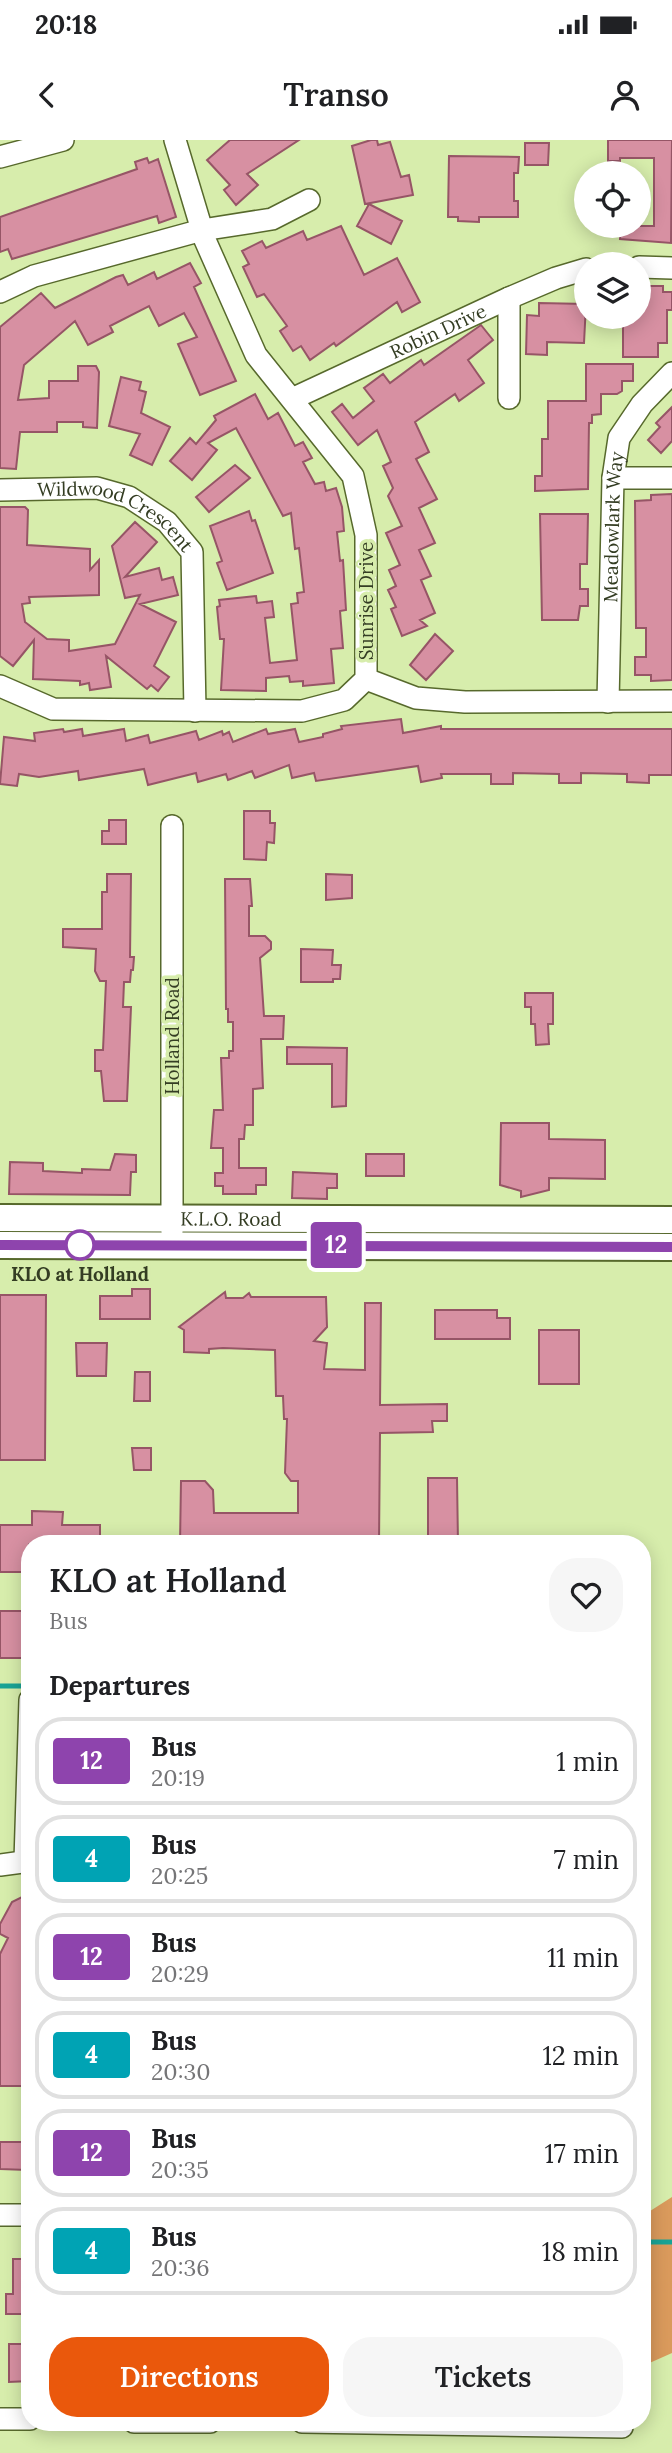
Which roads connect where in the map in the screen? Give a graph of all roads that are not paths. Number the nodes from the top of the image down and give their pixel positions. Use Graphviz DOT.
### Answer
graph roads {
  1 [pos="63,140"];
  2 [pos="175,140"];
  3 [pos="0,158"];
  4 [pos="309,200"];
  5 [pos="202,230"];
  6 [pos="651,267"];
  7 [pos="672,268"];
  8 [pos="574,273"];
  9 [pos="0,292"];
  10 [pos="509,298"];
  11 [pos="672,373"];
  12 [pos="509,398"];
  13 [pos="292,399"];
  14 [pos="613,478"];
  15 [pos="672,478"];
  16 [pos="0,490"];
  17 [pos="366,679"];
  18 [pos="0,686"];
  19 [pos="672,701"];
  20 [pos="608,702"];
  21 [pos="195,711"];
  22 [pos="172,826"];
  23 [pos="0,1218"];
  24 [pos="672,1220"];
  25 [pos="172,1232"];
  26 [pos="0,1245"];
  27 [pos="672,1247"];
  28 [pos="21,1862"];
  29 [pos="0,1865"];
  30 [pos="0,2215"];
  31 [pos="21,2215"];
  32 [pos="0,2419"];
  33 [pos="21,2420"];
  1 -- 3 [label="street"];
  2 -- 5 [label="street, Sunrise Drive"];
  4 -- 5 [label="street"];
  5 -- 9 [label="street"];
  5 -- 13 [label="street, Sunrise Drive"];
  6 -- 7 [label="street"];
  8 -- 10 [label="street, Robin Drive"];
  10 -- 12 [label="street"];
  10 -- 13 [label="street, Robin Drive"];
  11 -- 14 [label="street, Meadowlark Way"];
  13 -- 17 [label="street, Sunrise Drive"];
  14 -- 15 [label="street"];
  14 -- 20 [label="street, Meadowlark Way"];
  16 -- 21 [label="street, Wildwood Crescent"];
  17 -- 20 [label="street"];
  17 -- 21 [label="street, Sunrise Drive"];
  18 -- 21 [label="street, Sunrise Drive"];
  19 -- 20 [label="street"];
  22 -- 25 [label="street, Holland Road"];
  23 -- 25 [label="main road, K.L.O. Road"];
  24 -- 25 [label="main road, K.L.O. Road"];
  25 -- 26 [label="main road, K.L.O. Road"];
  25 -- 27 [label="main road, K.L.O. Road"];
  28 -- 29 [label="street"];
  30 -- 31 [label="street"];
  32 -- 33 [label="street"];
}
